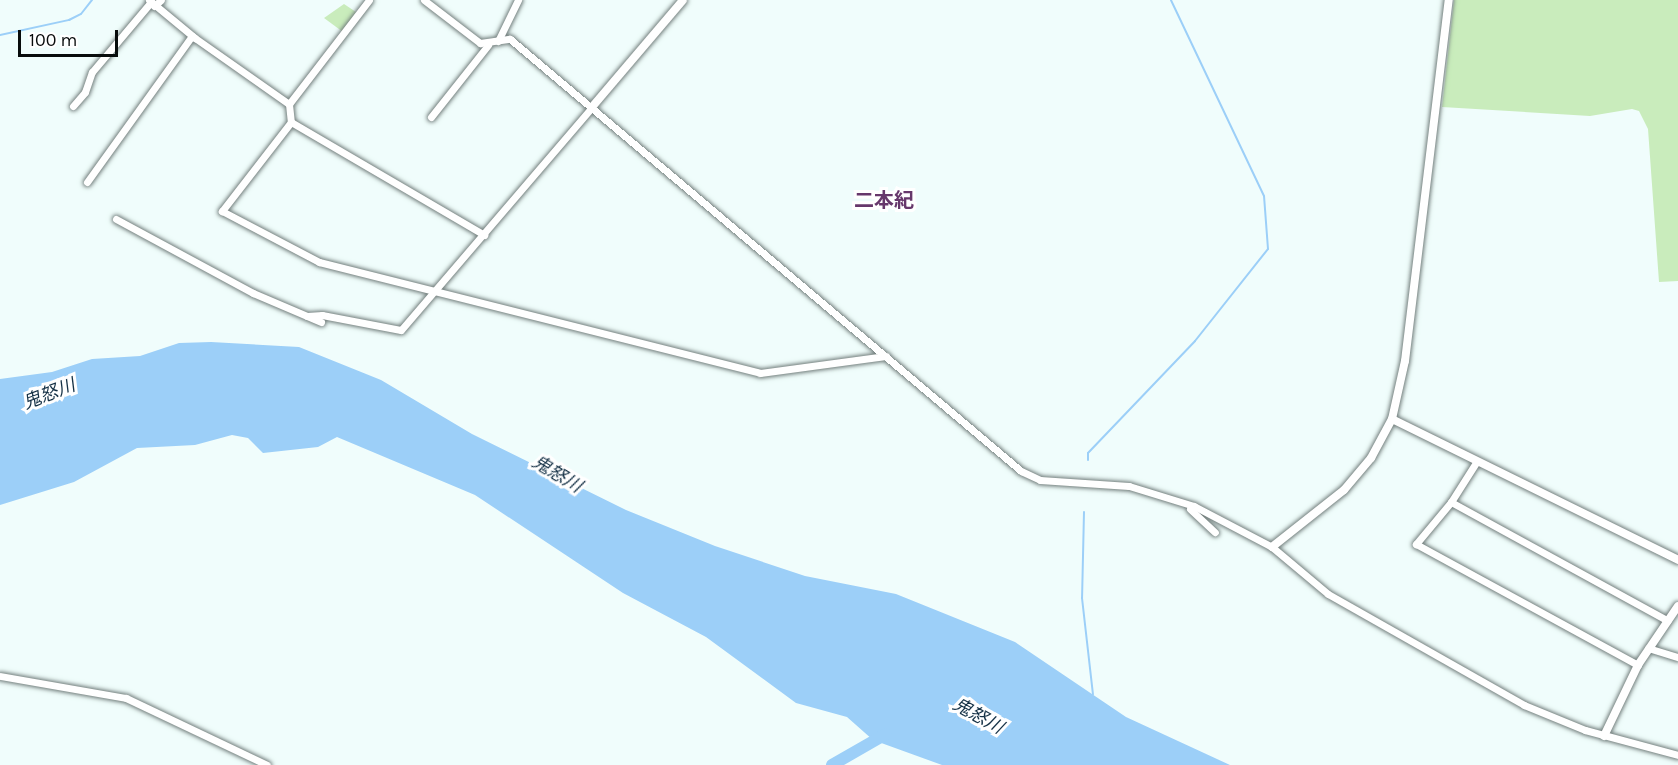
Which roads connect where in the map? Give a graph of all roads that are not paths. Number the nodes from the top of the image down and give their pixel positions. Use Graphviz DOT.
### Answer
graph roads {
  1 [pos="161,0"];
  2 [pos="369,0"];
  3 [pos="424,0"];
  4 [pos="518,0"];
  5 [pos="683,0"];
  6 [pos="1449,0"];
  7 [pos="151,3"];
  8 [pos="192,36"];
  9 [pos="498,41"];
  10 [pos="488,45"];
  11 [pos="289,104"];
  12 [pos="73,106"];
  13 [pos="592,107"];
  14 [pos="431,117"];
  15 [pos="291,122"];
  16 [pos="87,182"];
  17 [pos="116,219"];
  18 [pos="484,235"];
  19 [pos="436,290"];
  20 [pos="307,316"];
  21 [pos="321,322"];
  22 [pos="886,356"];
  23 [pos="1392,419"];
  24 [pos="1477,461"];
  25 [pos="1164,495"];
  26 [pos="1451,502"];
  27 [pos="1215,532"];
  28 [pos="1272,546"];
  29 [pos="1678,560"];
  30 [pos="1678,606"];
  31 [pos="1668,621"];
  32 [pos="1648,648"];
  33 [pos="1678,657"];
  34 [pos="1638,664"];
  35 [pos="0,676"];
  36 [pos="1604,736"];
  37 [pos="1678,755"];
  38 [pos="267,765"];
  1 -- 7 [label="street"];
  2 -- 11 [label="street"];
  3 -- 10 [label="street"];
  4 -- 9 [label="street"];
  5 -- 13 [label="street"];
  6 -- 23 [label="street"];
  7 -- 8 [label="street"];
  7 -- 12 [label="street"];
  8 -- 11 [label="street"];
  8 -- 16 [label="street"];
  9 -- 10 [label="street"];
  9 -- 13 [label="street"];
  10 -- 14 [label="street"];
  11 -- 15 [label="street"];
  13 -- 18 [label="street"];
  13 -- 22 [label="street"];
  15 -- 18 [label="street"];
  15 -- 19 [label="street"];
  17 -- 20 [label="street"];
  18 -- 19 [label="street"];
  19 -- 20 [label="street"];
  19 -- 22 [label="street"];
  20 -- 21 [label="street"];
  22 -- 25 [label="street"];
  23 -- 24 [label="street"];
  23 -- 28 [label="street"];
  24 -- 26 [label="street"];
  24 -- 29 [label="street"];
  25 -- 27 [label="street"];
  25 -- 28 [label="street"];
  26 -- 31 [label="street"];
  26 -- 34 [label="street"];
  28 -- 36 [label="street"];
  30 -- 31 [label="street"];
  31 -- 32 [label="street"];
  32 -- 33 [label="street"];
  32 -- 34 [label="street"];
  34 -- 36 [label="street"];
  35 -- 38 [label="street"];
  36 -- 37 [label="street"];
}
